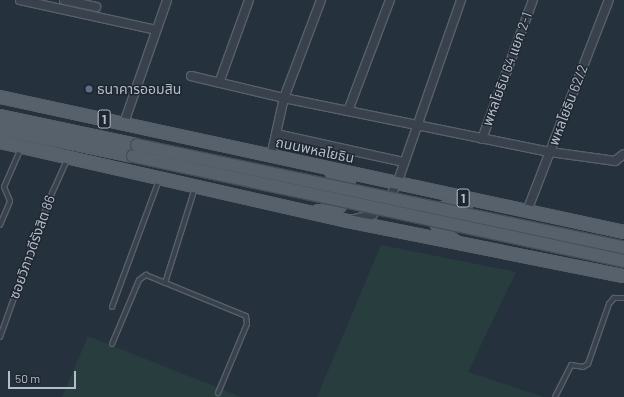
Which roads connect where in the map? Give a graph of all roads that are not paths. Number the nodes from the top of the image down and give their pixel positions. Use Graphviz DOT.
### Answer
graph roads {
  1 [pos="20,0"];
  2 [pos="64,0"];
  3 [pos="167,0"];
  4 [pos="249,0"];
  5 [pos="321,0"];
  6 [pos="390,0"];
  7 [pos="461,0"];
  8 [pos="533,0"];
  9 [pos="609,0"];
  10 [pos="96,8"];
  11 [pos="156,30"];
  12 [pos="190,76"];
  13 [pos="219,83"];
  14 [pos="0,97"];
  15 [pos="284,98"];
  16 [pos="348,111"];
  17 [pos="0,116"];
  18 [pos="124,123"];
  19 [pos="416,126"];
  20 [pos="0,128"];
  21 [pos="276,134"];
  22 [pos="482,139"];
  23 [pos="0,142"];
  24 [pos="22,147"];
  25 [pos="135,151"];
  26 [pos="550,152"];
  27 [pos="624,154"];
  28 [pos="271,156"];
  29 [pos="68,158"];
  30 [pos="303,162"];
  31 [pos="403,162"];
  32 [pos="159,179"];
  33 [pos="397,182"];
  34 [pos="2,186"];
  35 [pos="195,187"];
  36 [pos="494,204"];
  37 [pos="289,208"];
  38 [pos="527,211"];
  39 [pos="348,221"];
  40 [pos="0,225"];
  41 [pos="624,232"];
  42 [pos="624,248"];
  43 [pos="485,250"];
  44 [pos="624,261"];
  45 [pos="624,276"];
  46 [pos="165,283"];
  47 [pos="624,298"];
  48 [pos="112,307"];
  49 [pos="0,337"];
  50 [pos="112,344"];
  51 [pos="218,393"];
  52 [pos="555,397"];
  1 -- 10 [label="street"];
  2 -- 10 [label="street"];
  3 -- 11 [label="street"];
  4 -- 13 [label="street"];
  5 -- 15 [label="street"];
  6 -- 16 [label="street"];
  7 -- 19 [label="street"];
  8 -- 22 [label="street, พหลโยธิน 64 แยก 2-1"];
  9 -- 26 [label="street, พหลโยธิน 62/2"];
  10 -- 11 [label="street"];
  11 -- 18 [label="street"];
  12 -- 13 [label="street"];
  13 -- 15 [label="street"];
  14 -- 18 [label="main road, ถนนพหลโยธิน / 1"];
  15 -- 16 [label="street"];
  15 -- 21 [label="street"];
  16 -- 19 [label="street"];
  17 -- 25 [label="main road"];
  18 -- 28 [label="main road, ถนนพหลโยธิน / 1"];
  19 -- 22 [label="street"];
  19 -- 31 [label="street"];
  20 -- 25 [label="main road"];
  21 -- 28 [label="street"];
  21 -- 31 [label="street"];
  22 -- 26 [label="street"];
  23 -- 24 [label="main road"];
  24 -- 29 [label="main road"];
  24 -- 34 [label="lane"];
  25 -- 42 [label="main road, bridge"];
  25 -- 44 [label="main road, bridge"];
  26 -- 27 [label="street"];
  26 -- 38 [label="street, พหลโยธิน 62/2"];
  28 -- 30 [label="main road, ถนนพหลโยธิน / 1"];
  29 -- 32 [label="main road"];
  29 -- 49 [label="lane, ซอยวิภาวดีรังสิต 86"];
  30 -- 33 [label="main road, ถนนพหลโยธิน / 1"];
  30 -- 37 [label="main road"];
  31 -- 33 [label="street"];
  32 -- 35 [label="main road"];
  32 -- 48 [label="lane"];
  33 -- 36 [label="main road, ถนนพหลโยธิน / 1"];
  33 -- 39 [label="street"];
  34 -- 40 [label="lane"];
  35 -- 37 [label="main road"];
  35 -- 46 [label="lane"];
  36 -- 38 [label="main road, ถนนพหลโยธิน / 1"];
  36 -- 43 [label="main road"];
  37 -- 39 [label="main road"];
  38 -- 41 [label="main road, ถนนพหลโยธิน / 1"];
  39 -- 43 [label="main road"];
  43 -- 45 [label="main road"];
  46 -- 50 [label="lane"];
  46 -- 51 [label="lane"];
  47 -- 52 [label="lane"];
}
